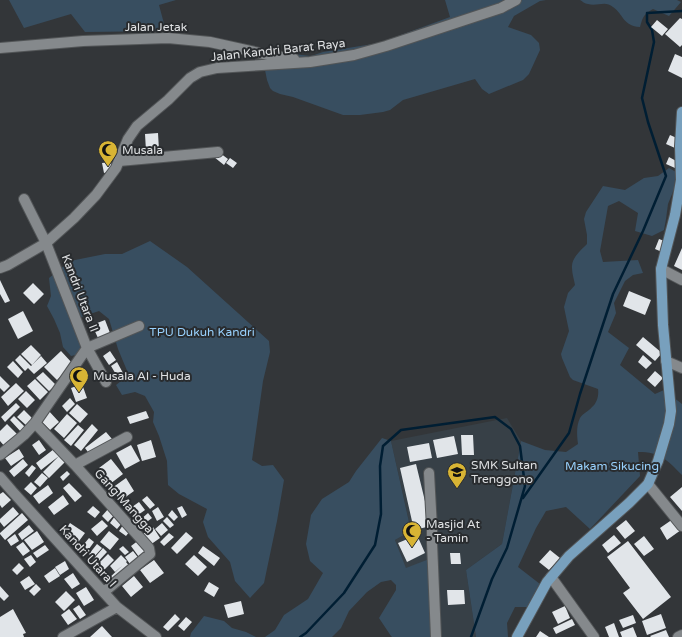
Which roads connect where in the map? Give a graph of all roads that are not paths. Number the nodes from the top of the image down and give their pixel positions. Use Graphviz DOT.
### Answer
graph roads {
  1 [pos="516,0"];
  2 [pos="0,48"];
  3 [pos="310,62"];
  4 [pos="682,112"];
  5 [pos="218,152"];
  6 [pos="119,161"];
  7 [pos="681,192"];
  8 [pos="24,199"];
  9 [pos="46,243"];
  10 [pos="0,268"];
  11 [pos="661,269"];
  12 [pos="682,280"];
  13 [pos="139,326"];
  14 [pos="86,350"];
  15 [pos="666,360"];
  16 [pos="682,368"];
  17 [pos="106,382"];
  18 [pos="35,423"];
  19 [pos="127,437"];
  20 [pos="0,455"];
  21 [pos="75,466"];
  22 [pos="429,473"];
  23 [pos="0,477"];
  24 [pos="648,484"];
  25 [pos="682,526"];
  26 [pos="551,577"];
  27 [pos="104,592"];
  28 [pos="117,607"];
  29 [pos="78,634"];
  30 [pos="682,635"];
  31 [pos="63,637"];
  32 [pos="156,637"];
  33 [pos="436,637"];
  34 [pos="516,637"];
  35 [pos="594,637"];
  36 [pos="678,637"];
  1 -- 3 [label="street, Jalan Kandri Barat Raya"];
  2 -- 3 [label="street, Jalan Jetak"];
  3 -- 6 [label="street, Jalan Kandri Barat Raya"];
  4 -- 7 [label="main road"];
  5 -- 6 [label="street"];
  6 -- 9 [label="street, Jalan Kandri Barat Raya"];
  7 -- 11 [label="main road"];
  8 -- 9 [label="street, Kandri Utara II"];
  9 -- 10 [label="street, Jalan Kandri Barat Raya"];
  9 -- 14 [label="street, Kandri Utara II"];
  11 -- 12 [label="street"];
  11 -- 15 [label="main road"];
  13 -- 14 [label="street"];
  14 -- 17 [label="street, Kandri Utara II"];
  14 -- 18 [label="street"];
  15 -- 16 [label="street"];
  15 -- 24 [label="main road"];
  18 -- 20 [label="street"];
  18 -- 21 [label="street, Gang Mangga"];
  19 -- 21 [label="street"];
  21 -- 27 [label="street, Gang Mangga"];
  22 -- 33 [label="street"];
  23 -- 27 [label="street, Kandri Utara I"];
  24 -- 25 [label="street"];
  24 -- 26 [label="main road"];
  26 -- 34 [label="main road"];
  26 -- 35 [label="street"];
  27 -- 28 [label="street, Kandri Utara I"];
  28 -- 29 [label="street"];
  28 -- 32 [label="street, Kandri Utara I"];
  29 -- 31 [label="street"];
  30 -- 36 [label="street"];
}
